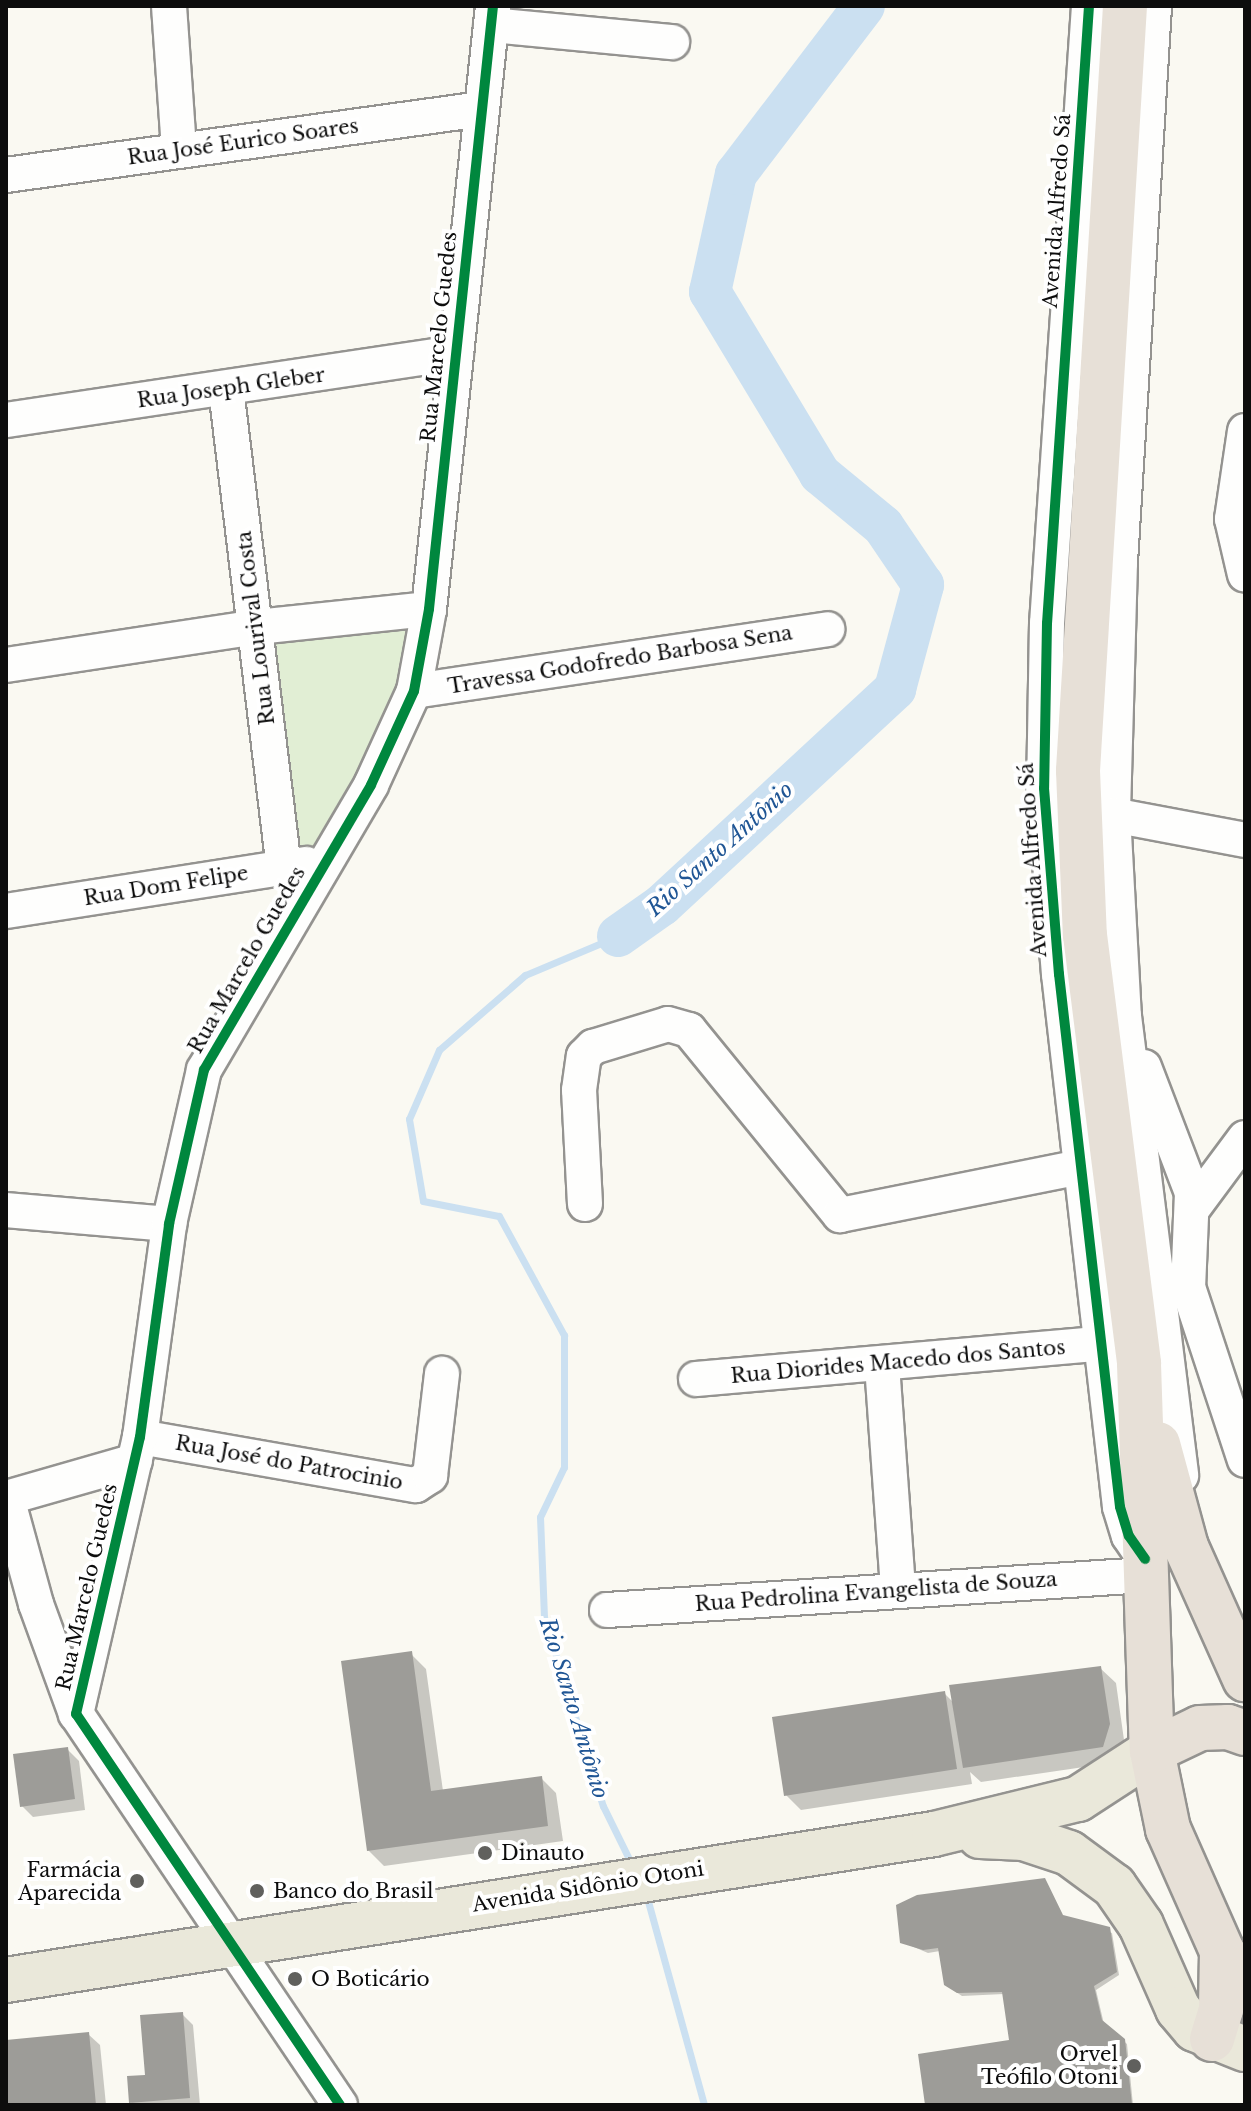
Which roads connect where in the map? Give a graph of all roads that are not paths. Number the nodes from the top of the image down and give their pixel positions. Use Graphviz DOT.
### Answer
graph roads {
  1 [pos="169,6"];
  2 [pos="1089,6"];
  3 [pos="1125,6"];
  4 [pos="1154,6"];
  5 [pos="492,16"];
  6 [pos="672,42"];
  7 [pos="480,109"];
  8 [pos="179,150"];
  9 [pos="6,175"];
  10 [pos="456,353"];
  11 [pos="226,389"];
  12 [pos="6,420"];
  13 [pos="1245,431"];
  14 [pos="1244,437"];
  15 [pos="1245,575"];
  16 [pos="429,609"];
  17 [pos="257,627"];
  18 [pos="827,629"];
  19 [pos="6,665"];
  20 [pos="414,691"];
  21 [pos="1113,815"];
  22 [pos="1245,840"];
  23 [pos="326,860"];
  24 [pos="284,868"];
  25 [pos="6,911"];
  26 [pos="1124,1016"];
  27 [pos="1245,1138"];
  28 [pos="1081,1167"];
  29 [pos="585,1204"];
  30 [pos="1193,1208"];
  31 [pos="6,1210"];
  32 [pos="169,1224"];
  33 [pos="1186,1246"];
  34 [pos="1157,1280"];
  35 [pos="1100,1344"];
  36 [pos="882,1365"];
  37 [pos="442,1374"];
  38 [pos="696,1379"];
  39 [pos="137,1449"];
  40 [pos="1245,1460"];
  41 [pos="6,1498"];
  42 [pos="1159,1560"];
  43 [pos="898,1590"];
  44 [pos="607,1610"];
  45 [pos="1245,1679"];
  46 [pos="76,1714"];
  47 [pos="1245,1733"];
  48 [pos="1152,1751"];
  49 [pos="934,1834"];
  50 [pos="235,1945"];
  51 [pos="1234,1969"];
  52 [pos="6,1980"];
  53 [pos="1229,2044"];
  54 [pos="340,2105"];
  1 -- 8 [label="street"];
  2 -- 28 [label="street, Avenida Alfredo Sá"];
  3 -- 42 [label="highway"];
  4 -- 21 [label="street, Avenida Alfredo Sá"];
  5 -- 6 [label="street"];
  5 -- 7 [label="street, Rua Marcelo Guedes"];
  7 -- 8 [label="street, Rua José Eurico Soares"];
  7 -- 10 [label="street, Rua Marcelo Guedes"];
  8 -- 9 [label="street, Rua José Eurico Soares"];
  10 -- 11 [label="street, Rua Joseph Gleber"];
  10 -- 16 [label="street, Rua Marcelo Guedes"];
  11 -- 12 [label="street, Rua Joseph Gleber"];
  11 -- 17 [label="street, Rua Lourival Costa"];
  13 -- 14 [label="street"];
  14 -- 15 [label="street"];
  16 -- 17 [label="street"];
  16 -- 20 [label="street, Rua Marcelo Guedes"];
  17 -- 19 [label="street"];
  17 -- 24 [label="street, Rua Lourival Costa"];
  18 -- 20 [label="street, Travessa Godofredo Barbosa Sena"];
  20 -- 23 [label="street, Rua Marcelo Guedes"];
  21 -- 22 [label="street"];
  21 -- 26 [label="street, Avenida Alfredo Sá"];
  23 -- 24 [label="street, Rua Dom Felipe"];
  23 -- 32 [label="street, Rua Marcelo Guedes"];
  24 -- 25 [label="street, Rua Dom Felipe"];
  26 -- 30 [label="street"];
  26 -- 34 [label="street, Avenida Alfredo Sá"];
  27 -- 30 [label="street"];
  28 -- 29 [label="street"];
  28 -- 35 [label="street, Avenida Alfredo Sá"];
  30 -- 33 [label="street"];
  31 -- 32 [label="street"];
  32 -- 39 [label="street, Rua Marcelo Guedes"];
  33 -- 34 [label="street"];
  33 -- 40 [label="street"];
  34 -- 42 [label="street, Avenida Alfredo Sá"];
  35 -- 36 [label="street, Rua Diorides Macedo dos Santos"];
  35 -- 42 [label="street, Avenida Alfredo Sá"];
  36 -- 38 [label="street, Rua Diorides Macedo dos Santos"];
  36 -- 43 [label="street"];
  37 -- 39 [label="street, Rua José do Patrocinio"];
  39 -- 41 [label="street"];
  39 -- 46 [label="street, Rua Marcelo Guedes"];
  41 -- 46 [label="street"];
  42 -- 43 [label="street, Rua Pedrolina Evangelista de Souza"];
  42 -- 45 [label="highway"];
  42 -- 48 [label="highway, Avenida Alfredo Sá"];
  43 -- 44 [label="street, Rua Pedrolina Evangelista de Souza"];
  46 -- 50 [label="street, Rua Marcelo Guedes"];
  47 -- 48 [label="highway"];
  48 -- 49 [label="main road"];
  48 -- 51 [label="highway, Avenida Alfredo Sá"];
  49 -- 50 [label="main road, Avenida Sidônio Otoni"];
  49 -- 53 [label="main road"];
  50 -- 52 [label="main road, Avenida Sidônio Otoni"];
  50 -- 54 [label="street, Rua Marcelo Guedes"];
  51 -- 53 [label="highway"];
}
